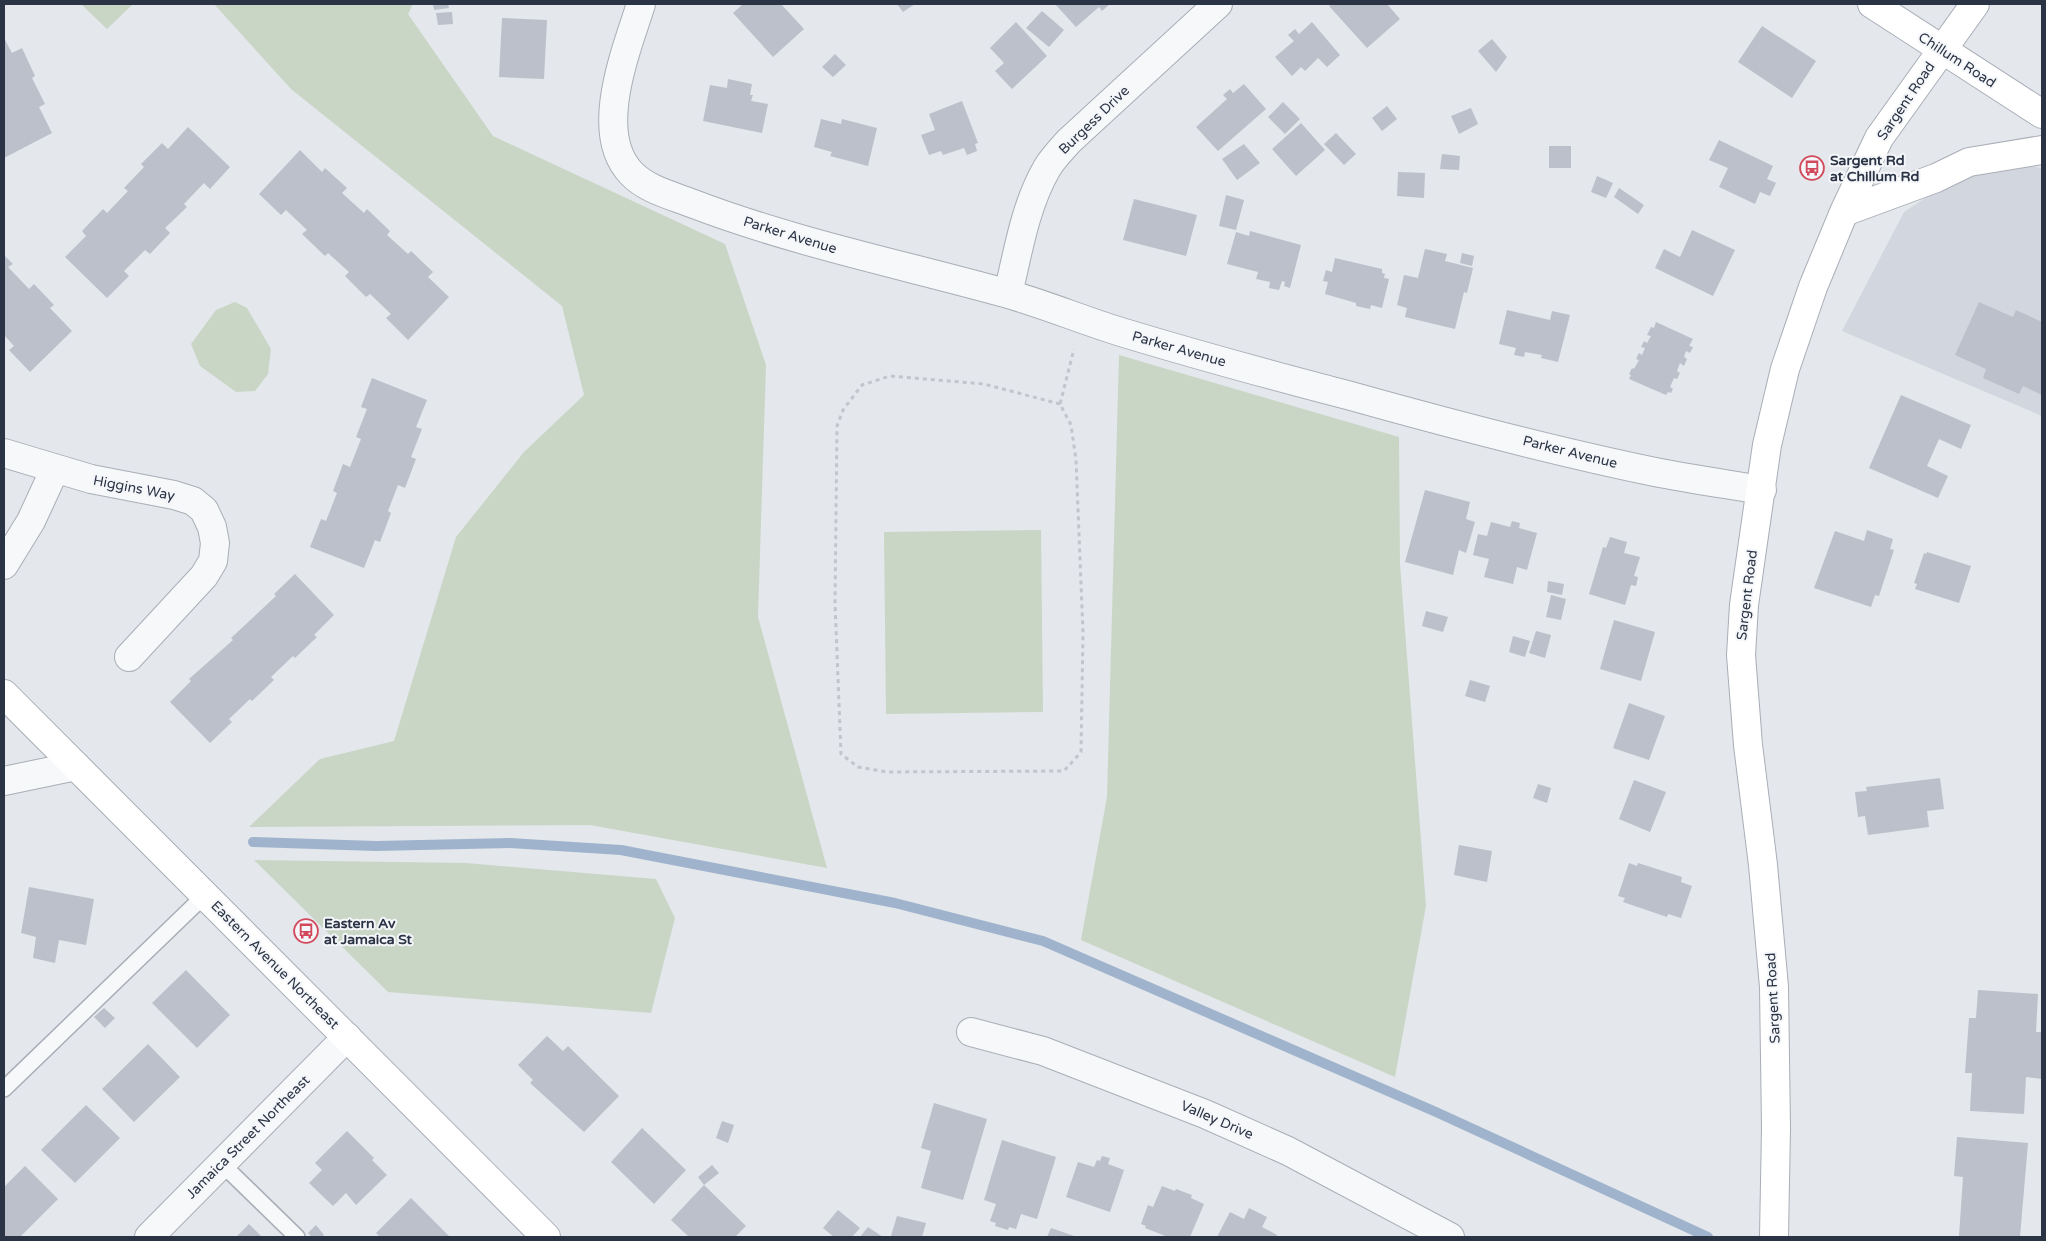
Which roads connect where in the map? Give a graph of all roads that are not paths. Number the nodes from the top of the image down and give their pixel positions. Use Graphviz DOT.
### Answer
graph roads {
  1 [pos="641,4"];
  2 [pos="1218,4"];
  3 [pos="1872,4"];
  4 [pos="1975,4"];
  5 [pos="1941,50"];
  6 [pos="2042,114"];
  7 [pos="2042,150"];
  8 [pos="1844,212"];
  9 [pos="1008,294"];
  10 [pos="4,453"];
  11 [pos="54,469"];
  12 [pos="1762,490"];
  13 [pos="4,565"];
  14 [pos="129,657"];
  15 [pos="4,694"];
  16 [pos="76,766"];
  17 [pos="4,781"];
  18 [pos="205,895"];
  19 [pos="970,1032"];
  20 [pos="347,1037"];
  21 [pos="4,1089"];
  22 [pos="222,1164"];
  23 [pos="1444,1236"];
  24 [pos="149,1237"];
  25 [pos="297,1237"];
  26 [pos="546,1237"];
  27 [pos="1774,1237"];
  1 -- 9 [label="street, Parker Avenue"];
  2 -- 9 [label="street, Burgess Drive"];
  3 -- 5 [label="main road, Chillum Road"];
  4 -- 5 [label="main road, Sargent Road"];
  5 -- 6 [label="main road, Chillum Road"];
  5 -- 8 [label="main road, Sargent Road"];
  7 -- 8 [label="main road"];
  8 -- 12 [label="main road, Sargent Road"];
  9 -- 12 [label="street, Parker Avenue"];
  10 -- 11 [label="street, Higgins Way"];
  11 -- 13 [label="street"];
  11 -- 14 [label="street, Higgins Way"];
  12 -- 27 [label="main road, Sargent Road"];
  15 -- 16 [label="main road, Eastern Avenue Northeast"];
  16 -- 17 [label="street"];
  16 -- 18 [label="main road, Eastern Avenue Northeast"];
  18 -- 20 [label="main road, Eastern Avenue Northeast"];
  18 -- 21 [label="lane"];
  19 -- 23 [label="street, Valley Drive"];
  20 -- 22 [label="street, Jamaica Street Northeast"];
  20 -- 26 [label="main road, Eastern Avenue Northeast"];
  22 -- 24 [label="street, Jamaica Street Northeast"];
  22 -- 25 [label="lane"];
}
